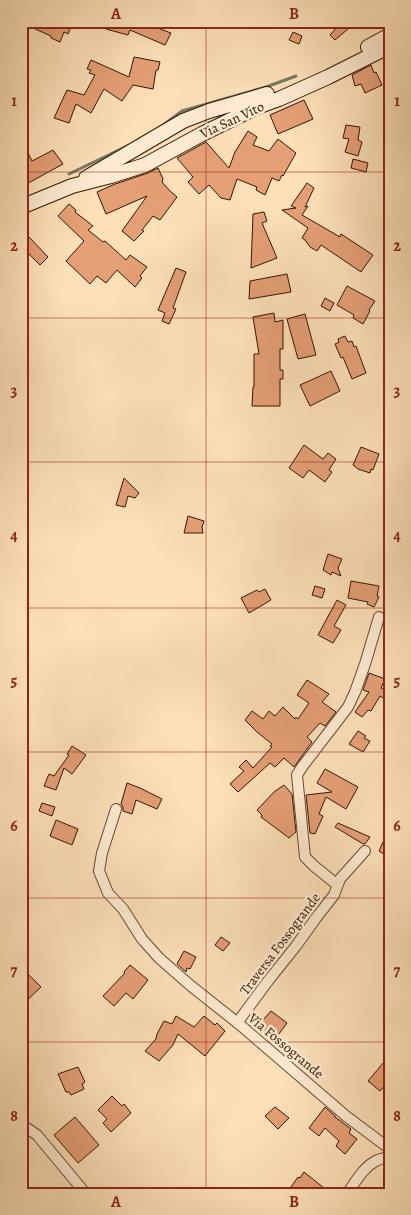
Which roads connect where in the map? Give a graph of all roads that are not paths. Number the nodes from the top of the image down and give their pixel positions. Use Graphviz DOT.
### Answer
graph roads {
  1 [pos="390,35"];
  2 [pos="390,46"];
  3 [pos="72,186"];
  4 [pos="21,207"];
  5 [pos="379,617"];
  6 [pos="116,808"];
  7 [pos="364,852"];
  8 [pos="337,887"];
  9 [pos="237,1023"];
  10 [pos="21,1124"];
  11 [pos="390,1149"];
  12 [pos="390,1157"];
  13 [pos="86,1194"];
  14 [pos="347,1194"];
  1 -- 3 [label="street, Via San Vito"];
  2 -- 3 [label="street, Via San Vito"];
  3 -- 4 [label="street, Via San Vito"];
  5 -- 8 [label="street, Traversa Fossogrande"];
  6 -- 9 [label="street, Via Fossogrande"];
  7 -- 8 [label="street"];
  8 -- 9 [label="street, Traversa Fossogrande"];
  9 -- 11 [label="street, Via Fossogrande"];
  10 -- 13 [label="street"];
  12 -- 14 [label="street"];
}
